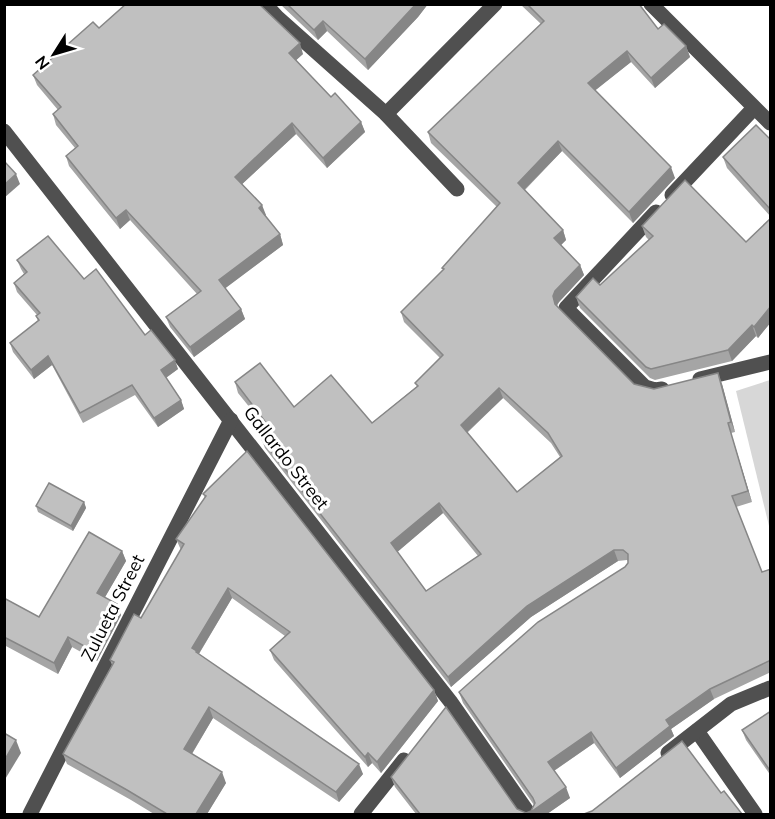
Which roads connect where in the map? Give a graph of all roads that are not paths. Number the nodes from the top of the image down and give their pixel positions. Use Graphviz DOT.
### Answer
graph roads {
  1 [pos="265,4"];
  2 [pos="495,4"];
  3 [pos="651,4"];
  4 [pos="754,108"];
  5 [pos="386,114"];
  6 [pos="771,123"];
  7 [pos="4,130"];
  8 [pos="457,189"];
  9 [pos="771,362"];
  10 [pos="231,420"];
  11 [pos="771,688"];
  12 [pos="697,731"];
  13 [pos="416,745"];
  14 [pos="652,766"];
  15 [pos="30,814"];
  16 [pos="361,814"];
  17 [pos="529,814"];
  18 [pos="755,814"];
  1 -- 5 [label="street"];
  2 -- 5 [label="street"];
  3 -- 4 [label="street"];
  4 -- 6 [label="street"];
  4 -- 9 [label="street"];
  5 -- 8 [label="street"];
  7 -- 10 [label="street, Gallardo Street"];
  10 -- 15 [label="street, Zulueta Street"];
  10 -- 17 [label="street, Gallardo Street"];
  11 -- 12 [label="street"];
  12 -- 14 [label="street"];
  12 -- 18 [label="street"];
  13 -- 16 [label="street"];
}
